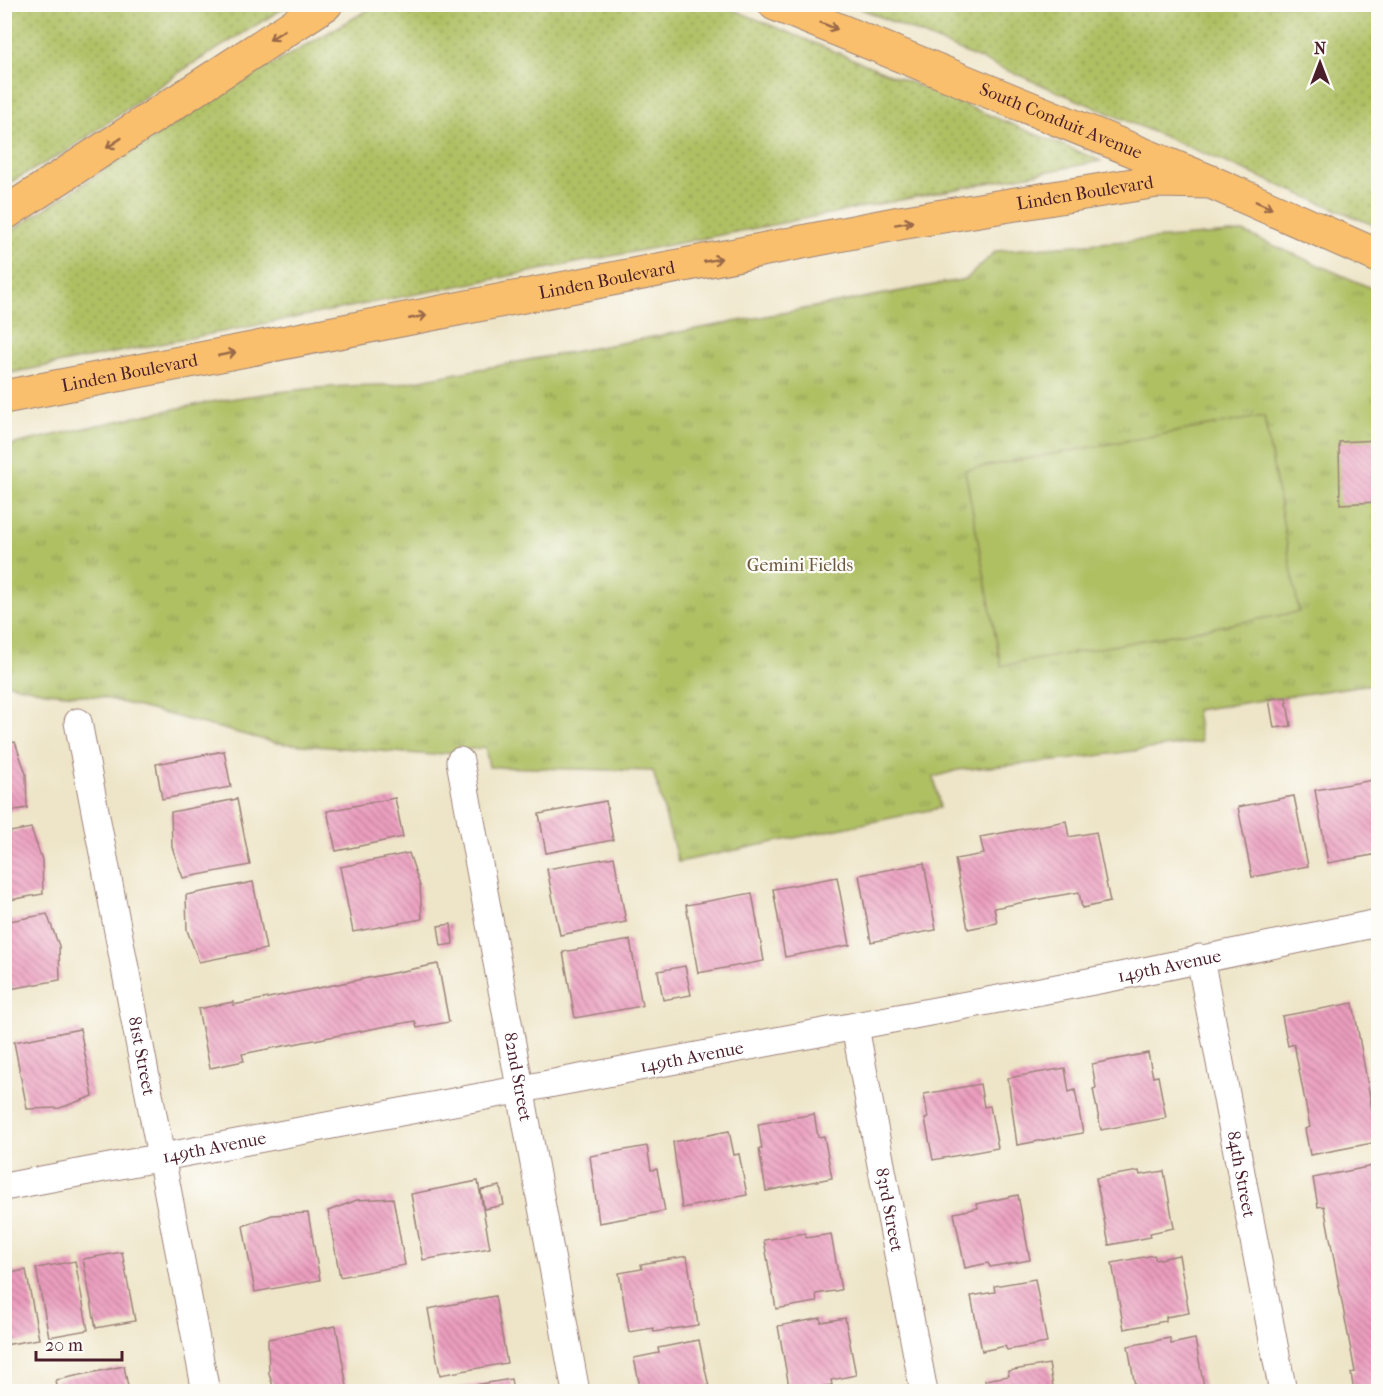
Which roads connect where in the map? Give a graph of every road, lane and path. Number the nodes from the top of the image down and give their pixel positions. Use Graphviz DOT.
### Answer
graph roads {
  1 [pos="326,4"];
  2 [pos="775,4"];
  3 [pos="1211,182"];
  4 [pos="4,214"];
  5 [pos="1378,256"];
  6 [pos="4,397"];
  7 [pos="78,722"];
  8 [pos="460,761"];
  9 [pos="1378,923"];
  10 [pos="1200,958"];
  11 [pos="855,1027"];
  12 [pos="519,1090"];
  13 [pos="162,1158"];
  14 [pos="4,1187"];
  15 [pos="206,1392"];
  16 [pos="576,1392"];
  17 [pos="924,1392"];
  18 [pos="1283,1392"];
  1 -- 4 [label="main road, one-way"];
  2 -- 3 [label="main road, South Conduit Avenue, one-way"];
  3 -- 5 [label="main road, South Conduit Avenue, one-way"];
  6 -- 3 [label="main road, Linden Boulevard, one-way"];
  7 -- 13 [label="street, 81st Street"];
  8 -- 12 [label="street, 82nd Street"];
  9 -- 10 [label="street, 149th Avenue"];
  10 -- 11 [label="street, 149th Avenue"];
  10 -- 18 [label="street, 84th Street"];
  11 -- 12 [label="street, 149th Avenue"];
  11 -- 17 [label="street, 83rd Street"];
  12 -- 13 [label="street, 149th Avenue"];
  12 -- 16 [label="street, 82nd Street"];
  13 -- 14 [label="street, 149th Avenue"];
  13 -- 15 [label="street, 81st Street"];
}
